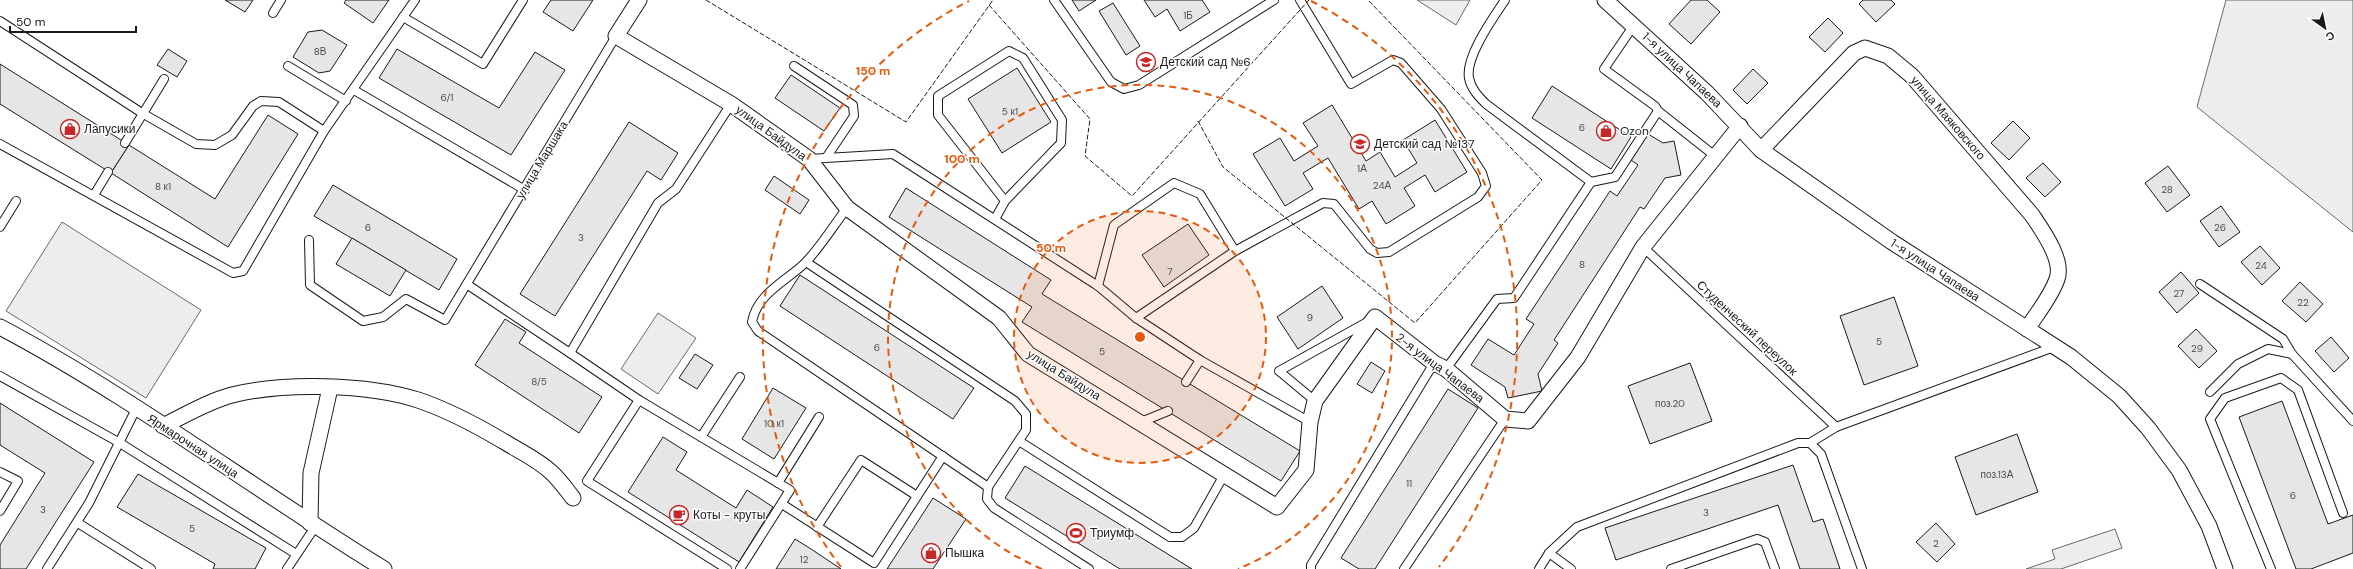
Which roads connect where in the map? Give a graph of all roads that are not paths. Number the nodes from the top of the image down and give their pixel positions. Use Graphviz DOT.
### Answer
graph roads {
  1 [pos="281,0"];
  2 [pos="415,0"];
  3 [pos="523,0"];
  4 [pos="639,0"];
  5 [pos="1054,0"];
  6 [pos="1274,0"];
  7 [pos="1300,0"];
  8 [pos="1505,0"];
  9 [pos="1605,0"];
  10 [pos="273,13"];
  11 [pos="403,17"];
  12 [pos="0,21"];
  13 [pos="1634,25"];
  14 [pos="616,36"];
  15 [pos="288,66"];
  16 [pos="794,66"];
  17 [pos="164,79"];
  18 [pos="354,90"];
  19 [pos="346,102"];
  20 [pos="731,104"];
  21 [pos="1658,111"];
  22 [pos="142,113"];
  23 [pos="1740,126"];
  24 [pos="324,131"];
  25 [pos="125,142"];
  26 [pos="0,144"];
  27 [pos="1761,150"];
  28 [pos="1716,156"];
  29 [pos="826,158"];
  30 [pos="809,159"];
  31 [pos="108,172"];
  32 [pos="1591,182"];
  33 [pos="525,190"];
  34 [pos="94,195"];
  35 [pos="16,201"];
  36 [pos="1005,202"];
  37 [pos="847,208"];
  38 [pos="995,219"];
  39 [pos="0,227"];
  40 [pos="309,240"];
  41 [pos="1643,248"];
  42 [pos="1236,251"];
  43 [pos="806,262"];
  44 [pos="2200,284"];
  45 [pos="468,285"];
  46 [pos="1098,286"];
  47 [pos="1375,317"];
  48 [pos="1136,318"];
  49 [pos="0,327"];
  50 [pos="2027,329"];
  51 [pos="2054,347"];
  52 [pos="570,353"];
  53 [pos="2292,354"];
  54 [pos="1200,360"];
  55 [pos="1440,366"];
  56 [pos="0,376"];
  57 [pos="740,377"];
  58 [pos="1186,382"];
  59 [pos="330,388"];
  60 [pos="2210,392"];
  61 [pos="638,400"];
  62 [pos="1315,401"];
  63 [pos="136,409"];
  64 [pos="1168,411"];
  65 [pos="819,417"];
  66 [pos="1505,419"];
  67 [pos="2353,421"];
  68 [pos="1141,422"];
  69 [pos="1310,422"];
  70 [pos="163,426"];
  71 [pos="1836,427"];
  72 [pos="701,437"];
  73 [pos="1019,441"];
  74 [pos="1810,443"];
  75 [pos="120,444"];
  76 [pos="943,456"];
  77 [pos="0,472"];
  78 [pos="1224,475"];
  79 [pos="778,483"];
  80 [pos="988,487"];
  81 [pos="917,496"];
  82 [pos="573,498"];
  83 [pos="782,504"];
  84 [pos="0,511"];
  85 [pos="2343,513"];
  86 [pos="78,523"];
  87 [pos="313,525"];
  88 [pos="817,527"];
  89 [pos="1549,552"];
  90 [pos="296,554"];
  91 [pos="47,569"];
  92 [pos="151,569"];
  93 [pos="287,569"];
  94 [pos="384,569"];
  95 [pos="727,569"];
  96 [pos="740,569"];
  97 [pos="1089,569"];
  98 [pos="1311,569"];
  99 [pos="1404,569"];
  100 [pos="1538,569"];
  101 [pos="1571,569"];
  102 [pos="1671,569"];
  103 [pos="1775,569"];
  104 [pos="1862,569"];
  105 [pos="2225,569"];
  106 [pos="2271,569"];
  1 -- 10 [label="lane"];
  2 -- 11 [label="lane"];
  3 -- 11 [label="lane"];
  4 -- 14 [label="street, улица Маршака"];
  5 -- 6 [label="lane"];
  7 -- 42 [label="lane"];
  8 -- 32 [label="lane"];
  9 -- 13 [label="street, 1-я улица Чапаева"];
  11 -- 18 [label="lane"];
  12 -- 22 [label="lane"];
  13 -- 21 [label="lane"];
  13 -- 23 [label="street, 1-я улица Чапаева"];
  14 -- 20 [label="street, улица Байдула"];
  14 -- 33 [label="lane, улица Маршака"];
  15 -- 19 [label="lane"];
  16 -- 29 [label="lane"];
  17 -- 22 [label="lane"];
  18 -- 19 [label="lane"];
  18 -- 33 [label="lane"];
  19 -- 24 [label="lane"];
  20 -- 30 [label="street, улица Байдула"];
  20 -- 52 [label="lane"];
  21 -- 28 [label="lane"];
  21 -- 32 [label="lane"];
  22 -- 24 [label="lane"];
  22 -- 25 [label="lane"];
  23 -- 27 [label="street, 1-я улица Чапаева"];
  23 -- 28 [label="street"];
  24 -- 34 [label="lane"];
  26 -- 34 [label="lane"];
  27 -- 50 [label="street, 1-я улица Чапаева"];
  27 -- 50 [label="street, улица Маяковского"];
  28 -- 41 [label="street"];
  29 -- 30 [label="lane"];
  29 -- 38 [label="lane"];
  30 -- 37 [label="street, улица Байдула"];
  31 -- 34 [label="lane"];
  32 -- 55 [label="lane"];
  33 -- 45 [label="lane, улица Маршака"];
  35 -- 39 [label="lane"];
  36 -- 36 [label="lane"];
  36 -- 38 [label="lane"];
  37 -- 43 [label="lane"];
  37 -- 68 [label="street, улица Байдула"];
  38 -- 46 [label="lane"];
  40 -- 45 [label="lane, улица Маршака"];
  41 -- 66 [label="street"];
  41 -- 71 [label="lane, Студенческий переулок"];
  42 -- 46 [label="lane"];
  42 -- 48 [label="lane"];
  43 -- 73 [label="lane"];
  43 -- 76 [label="lane"];
  44 -- 53 [label="lane"];
  45 -- 52 [label="lane"];
  46 -- 48 [label="lane"];
  47 -- 55 [label="street, 2-я улица Чапаева"];
  47 -- 62 [label="street, улица Байдула"];
  47 -- 62 [label="lane"];
  48 -- 54 [label="lane"];
  49 -- 63 [label="street, Ярмарочная улица"];
  50 -- 51 [label="street, 1-я улица Чапаева"];
  51 -- 71 [label="lane"];
  51 -- 105 [label="street, 1-я улица Чапаева"];
  52 -- 61 [label="lane"];
  53 -- 60 [label="lane"];
  53 -- 67 [label="lane"];
  54 -- 58 [label="lane"];
  54 -- 69 [label="lane"];
  55 -- 66 [label="street, 2-я улица Чапаева"];
  55 -- 98 [label="lane"];
  56 -- 75 [label="lane"];
  57 -- 72 [label="lane"];
  59 -- 70 [label="street"];
  59 -- 82 [label="street"];
  59 -- 87 [label="street"];
  61 -- 72 [label="lane"];
  61 -- 95 [label="lane"];
  62 -- 69 [label="street, улица Байдула"];
  63 -- 70 [label="street, Ярмарочная улица"];
  63 -- 75 [label="lane"];
  64 -- 68 [label="lane"];
  65 -- 79 [label="lane"];
  66 -- 99 [label="lane"];
  68 -- 78 [label="street, улица Байдула"];
  69 -- 78 [label="street, улица Байдула"];
  70 -- 87 [label="street, Ярмарочная улица"];
  71 -- 74 [label="lane"];
  72 -- 79 [label="lane"];
  73 -- 78 [label="lane"];
  73 -- 80 [label="lane"];
  74 -- 89 [label="lane"];
  74 -- 104 [label="lane"];
  75 -- 86 [label="lane"];
  75 -- 90 [label="lane"];
  76 -- 80 [label="lane"];
  76 -- 81 [label="lane"];
  77 -- 84 [label="lane"];
  79 -- 83 [label="lane"];
  80 -- 97 [label="lane"];
  81 -- 88 [label="lane"];
  81 -- 88 [label="lane"];
  83 -- 88 [label="lane"];
  83 -- 96 [label="lane"];
  85 -- 106 [label="lane"];
  86 -- 91 [label="lane"];
  86 -- 92 [label="lane"];
  87 -- 90 [label="lane"];
  87 -- 94 [label="street, Ярмарочная улица"];
  89 -- 100 [label="lane"];
  89 -- 101 [label="lane"];
  90 -- 93 [label="lane"];
  102 -- 103 [label="lane"];
}
